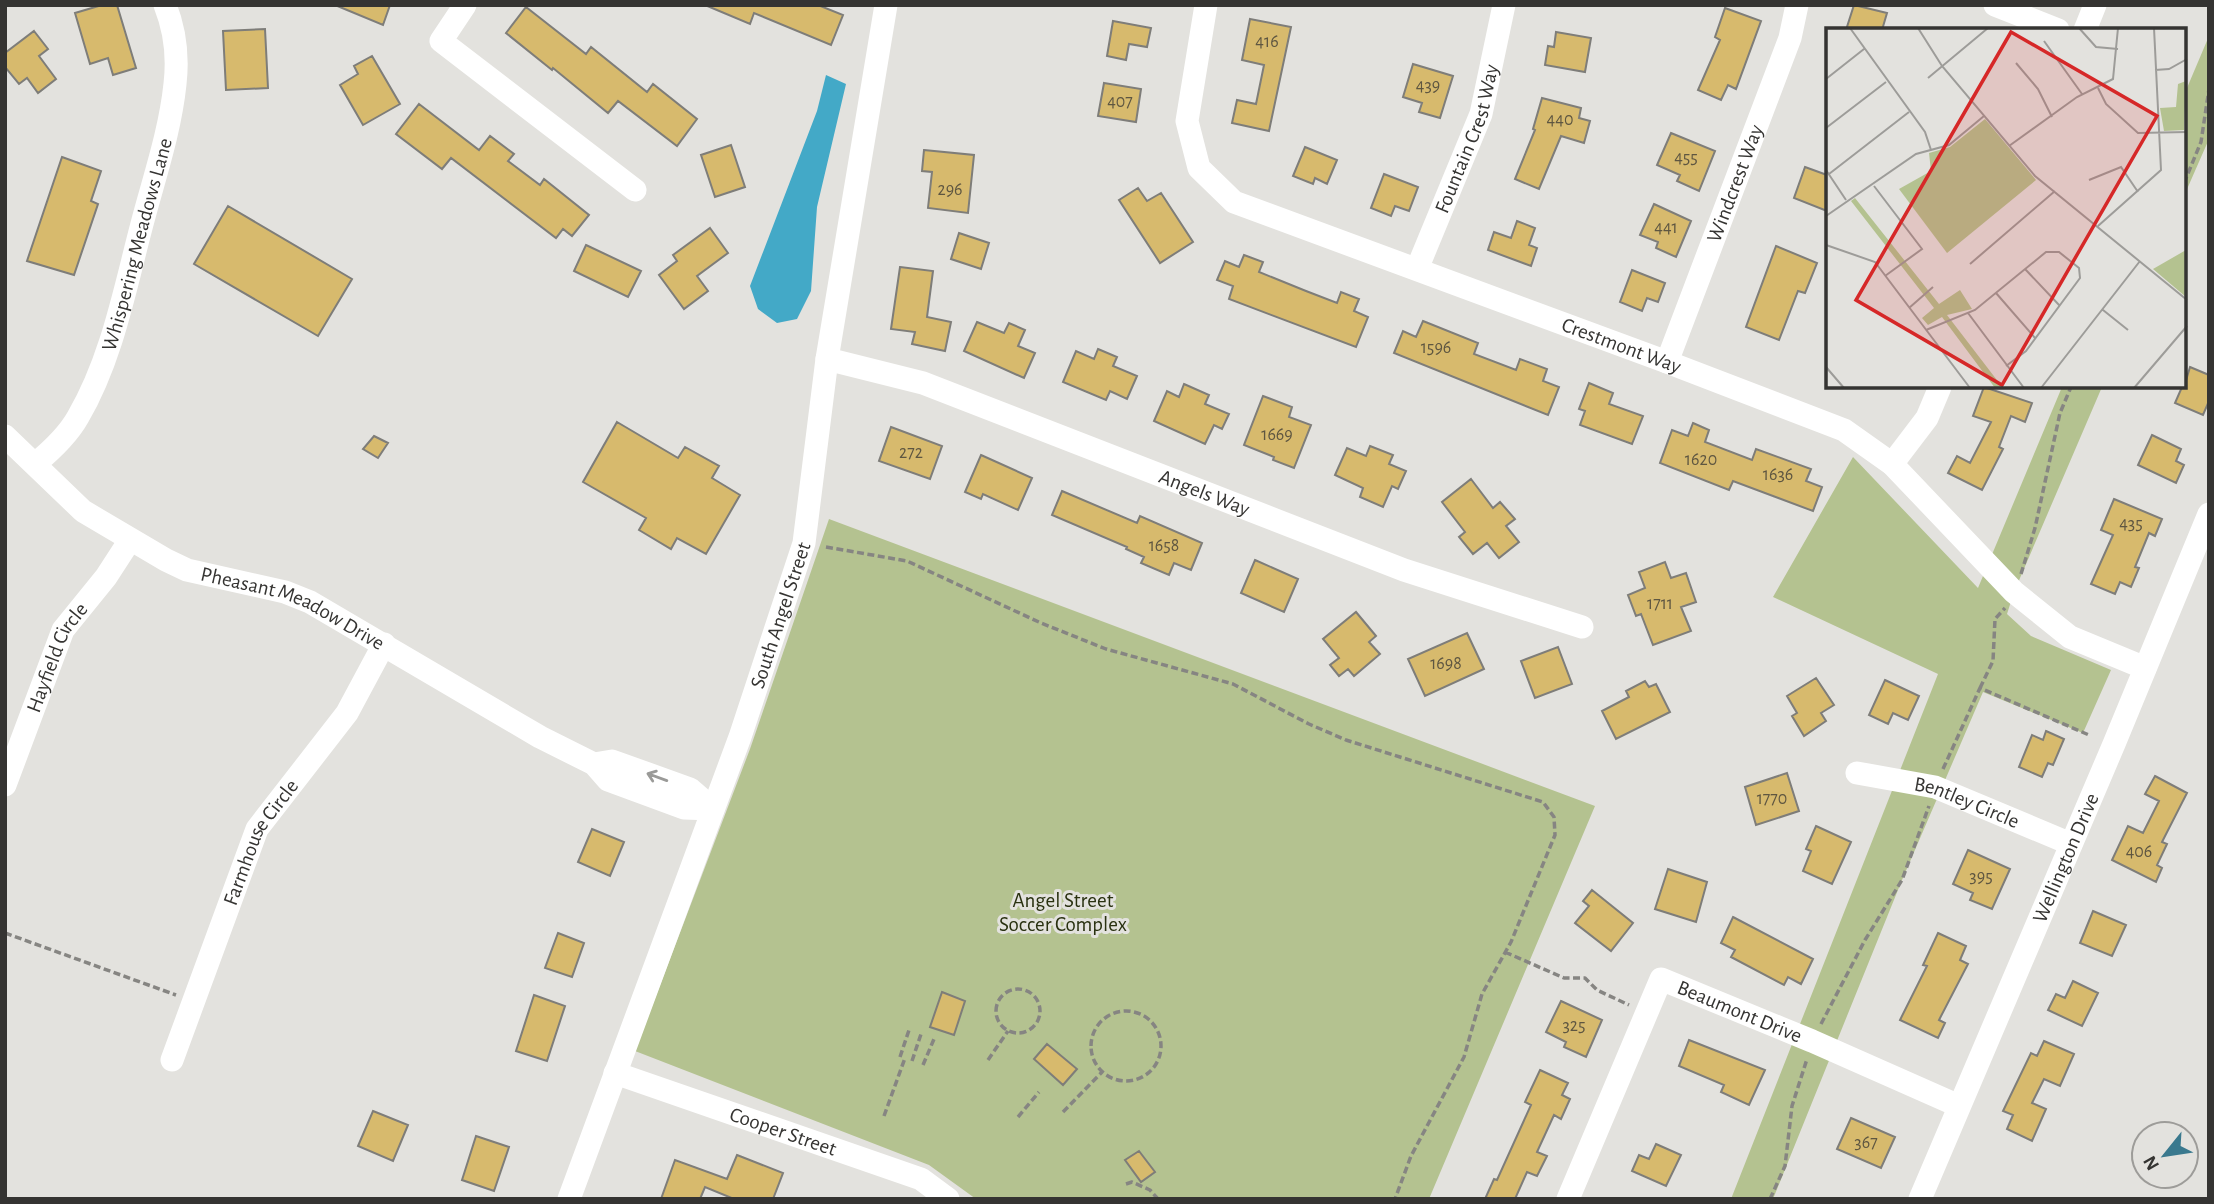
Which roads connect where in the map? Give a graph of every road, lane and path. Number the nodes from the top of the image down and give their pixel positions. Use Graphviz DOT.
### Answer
graph roads {
  1 [pos="165,5"];
  2 [pos="465,5"];
  3 [pos="886,5"];
  4 [pos="1206,5"];
  5 [pos="1504,5"];
  6 [pos="1797,5"];
  7 [pos="1995,5"];
  8 [pos="2095,5"];
  9 [pos="2053,28"];
  10 [pos="2086,28"];
  11 [pos="2209,89"];
  12 [pos="2186,178"];
  13 [pos="635,190"];
  14 [pos="1416,269"];
  15 [pos="827,359"];
  16 [pos="1667,362"];
  17 [pos="1940,388"];
  18 [pos="2071,388"];
  19 [pos="5,436"];
  20 [pos="36,464"];
  21 [pos="1892,464"];
  22 [pos="2209,514"];
  23 [pos="130,540"];
  24 [pos="826,547"];
  25 [pos="2020,579"];
  26 [pos="2008,604"];
  27 [pos="1582,627"];
  28 [pos="384,644"];
  29 [pos="2145,668"];
  30 [pos="1980,688"];
  31 [pos="2089,735"];
  32 [pos="1857,773"];
  33 [pos="1941,775"];
  34 [pos="5,785"];
  35 [pos="1932,797"];
  36 [pos="713,809"];
  37 [pos="2071,844"];
  38 [pos="5,933"];
  39 [pos="1505,952"];
  40 [pos="176,995"];
  41 [pos="1635,1008"];
  42 [pos="1818,1029"];
  43 [pos="909,1030"];
  44 [pos="1008,1031"];
  45 [pos="921,1034"];
  46 [pos="933,1039"];
  47 [pos="1809,1053"];
  48 [pos="172,1060"];
  49 [pos="988,1060"];
  50 [pos="912,1061"];
  51 [pos="923,1065"];
  52 [pos="1102,1072"];
  53 [pos="615,1073"];
  54 [pos="1039,1092"];
  55 [pos="1959,1106"];
  56 [pos="1063,1112"];
  57 [pos="884,1115"];
  58 [pos="1018,1117"];
  59 [pos="1126,1184"];
  60 [pos="569,1199"];
  61 [pos="948,1199"];
  62 [pos="1158,1199"];
  63 [pos="1395,1199"];
  64 [pos="1568,1199"];
  65 [pos="1770,1199"];
  66 [pos="1920,1199"];
  1 -- 20 [label="street, Whispering Meadows Lane"];
  2 -- 13 [label="street"];
  3 -- 15 [label="street, South Angel Street"];
  4 -- 14 [label="street, Crestmont Way"];
  5 -- 14 [label="street, Fountain Crest Way"];
  6 -- 16 [label="street, Windcrest Way"];
  7 -- 9 [label="street"];
  8 -- 10 [label="street"];
  11 -- 12 [label="path"];
  14 -- 16 [label="street, Crestmont Way"];
  15 -- 27 [label="street, Angels Way"];
  15 -- 36 [label="street, South Angel Street"];
  16 -- 21 [label="street, Crestmont Way"];
  17 -- 21 [label="street"];
  18 -- 25 [label="path"];
  19 -- 20 [label="street, Pheasant Meadow Drive"];
  20 -- 23 [label="street, Pheasant Meadow Drive"];
  21 -- 29 [label="street, Crestmont Way"];
  22 -- 29 [label="street, Wellington Drive"];
  23 -- 28 [label="street, Pheasant Meadow Drive"];
  23 -- 34 [label="street, Hayfield Circle"];
  24 -- 39 [label="path"];
  26 -- 30 [label="path"];
  28 -- 36 [label="street, Pheasant Meadow Drive"];
  28 -- 48 [label="street, Farmhouse Circle"];
  29 -- 37 [label="street, Wellington Drive"];
  30 -- 31 [label="path"];
  30 -- 33 [label="path"];
  32 -- 37 [label="street, Bentley Circle"];
  35 -- 42 [label="path"];
  36 -- 53 [label="street, South Angel Street"];
  37 -- 55 [label="street, Wellington Drive"];
  38 -- 40 [label="path"];
  39 -- 41 [label="path"];
  39 -- 63 [label="path"];
  43 -- 57 [label="path"];
  44 -- 44 [label="path"];
  44 -- 49 [label="path"];
  45 -- 50 [label="path"];
  46 -- 51 [label="path"];
  47 -- 65 [label="path"];
  52 -- 52 [label="path"];
  52 -- 56 [label="path"];
  53 -- 60 [label="street, South Angel Street"];
  53 -- 61 [label="street, Cooper Street"];
  54 -- 58 [label="path"];
  55 -- 64 [label="street, Beaumont Drive"];
  55 -- 66 [label="street, Wellington Drive"];
  59 -- 62 [label="path"];
}
